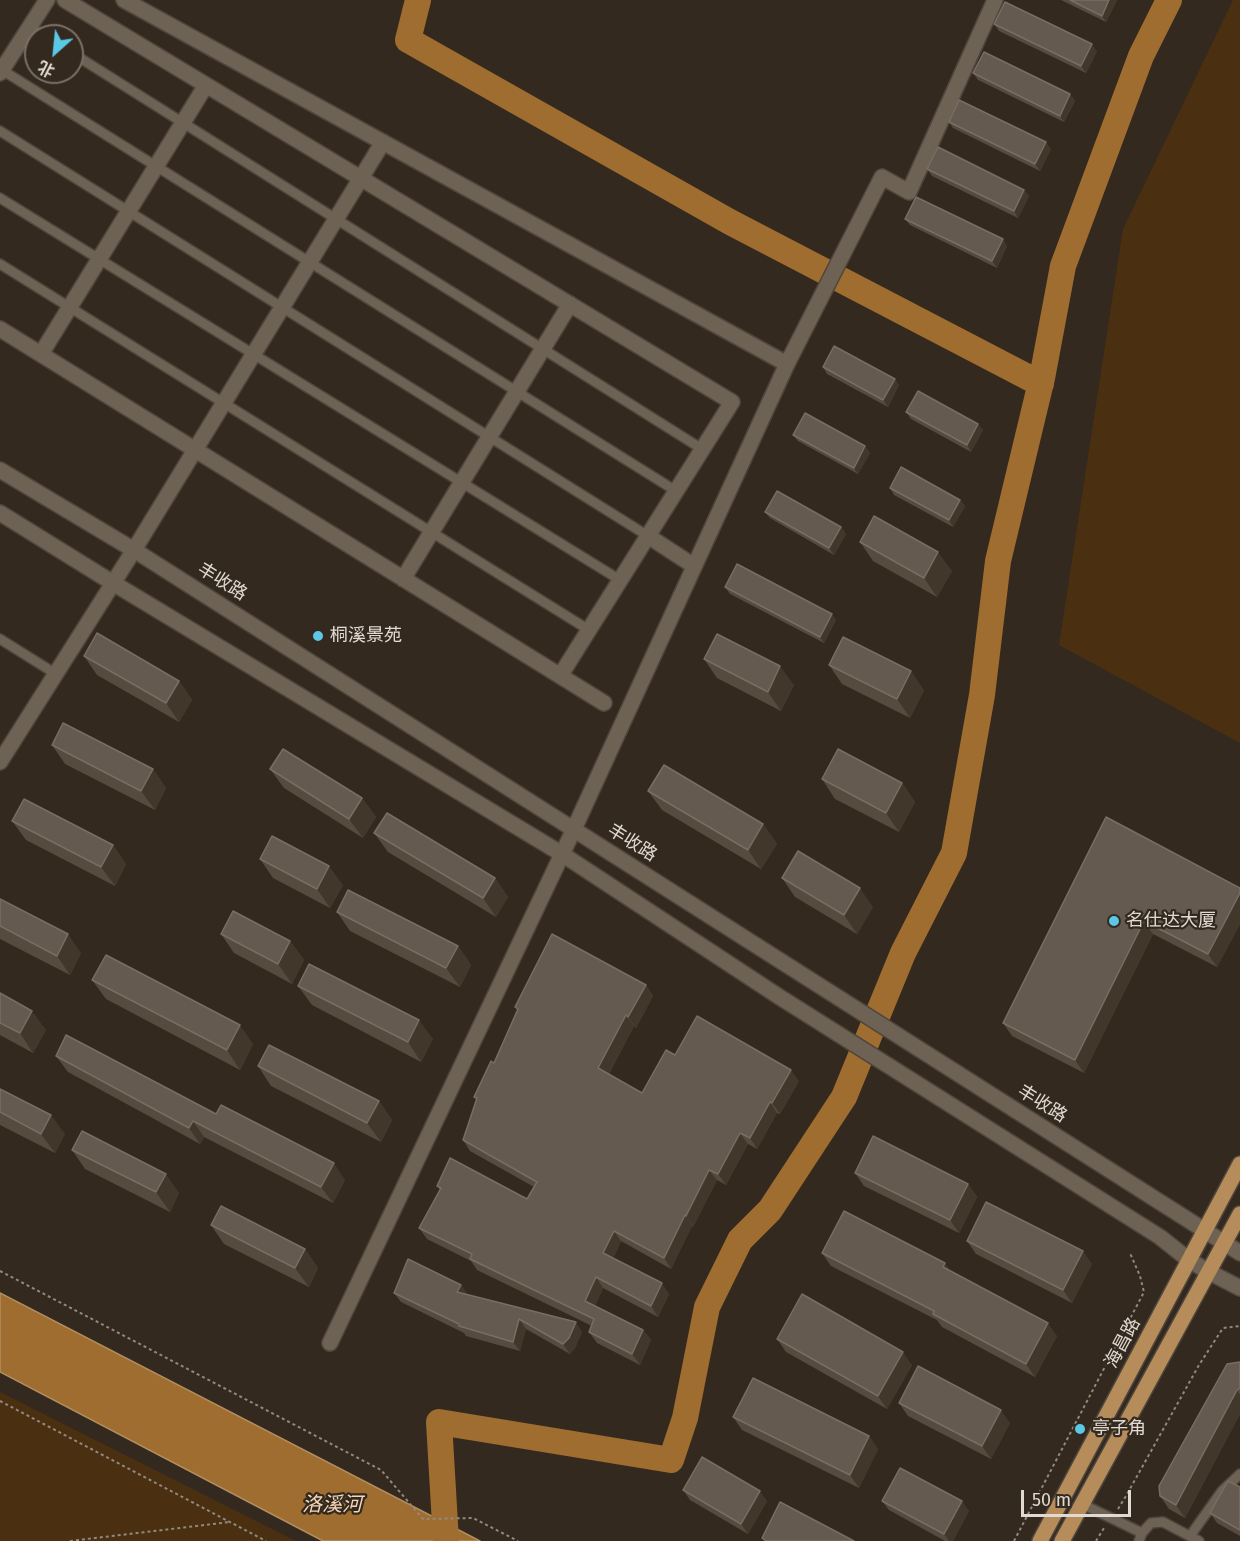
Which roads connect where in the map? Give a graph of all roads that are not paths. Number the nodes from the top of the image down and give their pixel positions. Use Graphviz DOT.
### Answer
graph roads {
  1 [pos="47,0"];
  2 [pos="65,0"];
  3 [pos="126,0"];
  4 [pos="995,0"];
  5 [pos="32,24"];
  6 [pos="24,36"];
  7 [pos="84,61"];
  8 [pos="1,72"];
  9 [pos="206,85"];
  10 [pos="183,123"];
  11 [pos="0,131"];
  12 [pos="383,142"];
  13 [pos="156,167"];
  14 [pos="361,178"];
  15 [pos="0,198"];
  16 [pos="129,212"];
  17 [pos="336,219"];
  18 [pos="99,259"];
  19 [pos="309,262"];
  20 [pos="0,264"];
  21 [pos="570,304"];
  22 [pos="69,307"];
  23 [pos="282,308"];
  24 [pos="0,329"];
  25 [pos="543,348"];
  26 [pos="41,354"];
  27 [pos="253,354"];
  28 [pos="787,364"];
  29 [pos="517,392"];
  30 [pos="223,403"];
  31 [pos="489,437"];
  32 [pos="702,449"];
  33 [pos="195,450"];
  34 [pos="0,470"];
  35 [pos="462,482"];
  36 [pos="676,491"];
  37 [pos="0,513"];
  38 [pos="431,533"];
  39 [pos="648,536"];
  40 [pos="134,550"];
  41 [pos="694,566"];
  42 [pos="403,579"];
  43 [pos="620,580"];
  44 [pos="113,583"];
  45 [pos="589,630"];
  46 [pos="0,639"];
  47 [pos="56,674"];
  48 [pos="560,676"];
  49 [pos="604,703"];
  50 [pos="0,762"];
  51 [pos="574,829"];
  52 [pos="562,854"];
  53 [pos="1240,1164"];
  54 [pos="1240,1214"];
  55 [pos="1204,1230"];
  56 [pos="1224,1243"];
  57 [pos="1240,1253"];
  58 [pos="1189,1260"];
  59 [pos="1209,1272"];
  60 [pos="1240,1288"];
  61 [pos="330,1342"];
  62 [pos="1240,1474"];
  63 [pos="1082,1504"];
  64 [pos="1140,1537"];
  65 [pos="1195,1539"];
  66 [pos="1040,1541"];
  67 [pos="1062,1541"];
  1 -- 5 [label="street"];
  2 -- 9 [label="street"];
  3 -- 12 [label="street"];
  4 -- 28 [label="street"];
  6 -- 8 [label="street"];
  7 -- 10 [label="lane"];
  8 -- 13 [label="lane"];
  9 -- 10 [label="street"];
  9 -- 14 [label="street"];
  10 -- 13 [label="street"];
  10 -- 17 [label="lane"];
  11 -- 16 [label="lane"];
  12 -- 14 [label="street"];
  12 -- 28 [label="street"];
  13 -- 16 [label="street"];
  13 -- 19 [label="lane"];
  14 -- 17 [label="street"];
  14 -- 21 [label="street"];
  15 -- 18 [label="lane"];
  16 -- 18 [label="street"];
  16 -- 23 [label="lane"];
  17 -- 19 [label="street"];
  17 -- 25 [label="lane"];
  18 -- 22 [label="street"];
  18 -- 27 [label="lane"];
  19 -- 23 [label="street"];
  19 -- 29 [label="lane"];
  20 -- 22 [label="lane"];
  21 -- 25 [label="street"];
  21 -- 32 [label="street"];
  22 -- 26 [label="street"];
  22 -- 30 [label="lane"];
  23 -- 27 [label="street"];
  23 -- 31 [label="lane"];
  24 -- 26 [label="street"];
  25 -- 29 [label="street"];
  25 -- 32 [label="lane"];
  26 -- 33 [label="street"];
  27 -- 30 [label="street"];
  27 -- 35 [label="lane"];
  28 -- 41 [label="street"];
  29 -- 31 [label="street"];
  29 -- 36 [label="lane"];
  30 -- 33 [label="street"];
  30 -- 38 [label="lane"];
  31 -- 35 [label="street"];
  31 -- 39 [label="lane"];
  32 -- 36 [label="street"];
  33 -- 40 [label="street"];
  33 -- 42 [label="street"];
  34 -- 40 [label="street, 丰收路"];
  35 -- 38 [label="street"];
  35 -- 43 [label="lane"];
  36 -- 39 [label="street"];
  37 -- 44 [label="street"];
  38 -- 42 [label="street"];
  38 -- 45 [label="lane"];
  39 -- 41 [label="street"];
  39 -- 43 [label="street"];
  40 -- 44 [label="street"];
  40 -- 51 [label="street, 丰收路"];
  41 -- 51 [label="street"];
  42 -- 48 [label="street"];
  43 -- 45 [label="street"];
  44 -- 47 [label="street"];
  44 -- 52 [label="street"];
  45 -- 48 [label="street"];
  46 -- 47 [label="lane"];
  47 -- 50 [label="street"];
  48 -- 49 [label="street"];
  51 -- 52 [label="street"];
  51 -- 55 [label="street, 丰收路"];
  52 -- 58 [label="street"];
  52 -- 61 [label="street"];
  53 -- 55 [label="main road, 海昌路"];
  54 -- 56 [label="main road"];
  55 -- 56 [label="street, 丰收路"];
  55 -- 58 [label="main road, 海昌路"];
  56 -- 57 [label="street, 丰收路"];
  56 -- 59 [label="main road"];
  58 -- 59 [label="street"];
  58 -- 66 [label="main road, 海昌路"];
  59 -- 60 [label="street"];
  59 -- 63 [label="main road"];
  62 -- 65 [label="lane"];
  63 -- 64 [label="lane"];
  63 -- 67 [label="main road"];
  64 -- 65 [label="lane"];
}
